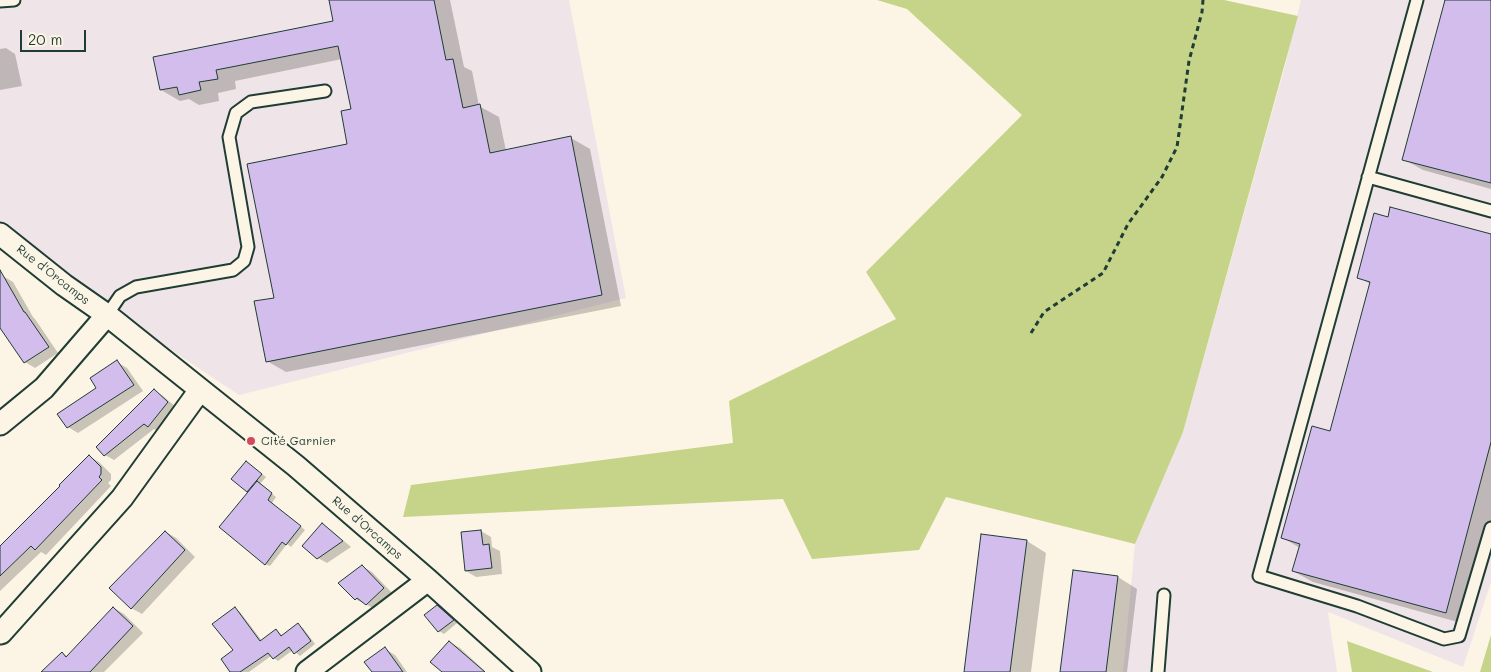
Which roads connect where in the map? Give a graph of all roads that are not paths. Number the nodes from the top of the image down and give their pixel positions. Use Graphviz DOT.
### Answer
graph roads {
  1 [pos="14,0"];
  2 [pos="1417,0"];
  3 [pos="0,1"];
  4 [pos="325,91"];
  5 [pos="1368,177"];
  6 [pos="1491,212"];
  7 [pos="0,234"];
  8 [pos="106,315"];
  9 [pos="200,390"];
  10 [pos="0,424"];
  11 [pos="1491,528"];
  12 [pos="428,580"];
  13 [pos="1164,595"];
  14 [pos="1,633"];
  15 [pos="307,672"];
  16 [pos="530,672"];
  17 [pos="1158,672"];
  1 -- 3 [label="lane"];
  2 -- 5 [label="lane"];
  4 -- 8 [label="lane"];
  5 -- 6 [label="lane"];
  5 -- 11 [label="lane"];
  7 -- 8 [label="street, Rue d'Orcamps"];
  8 -- 9 [label="street, Rue d'Orcamps"];
  8 -- 10 [label="street"];
  9 -- 12 [label="street, Rue d'Orcamps"];
  9 -- 14 [label="street"];
  12 -- 15 [label="street"];
  12 -- 16 [label="street, Rue d'Orcamps"];
  13 -- 17 [label="lane"];
}
